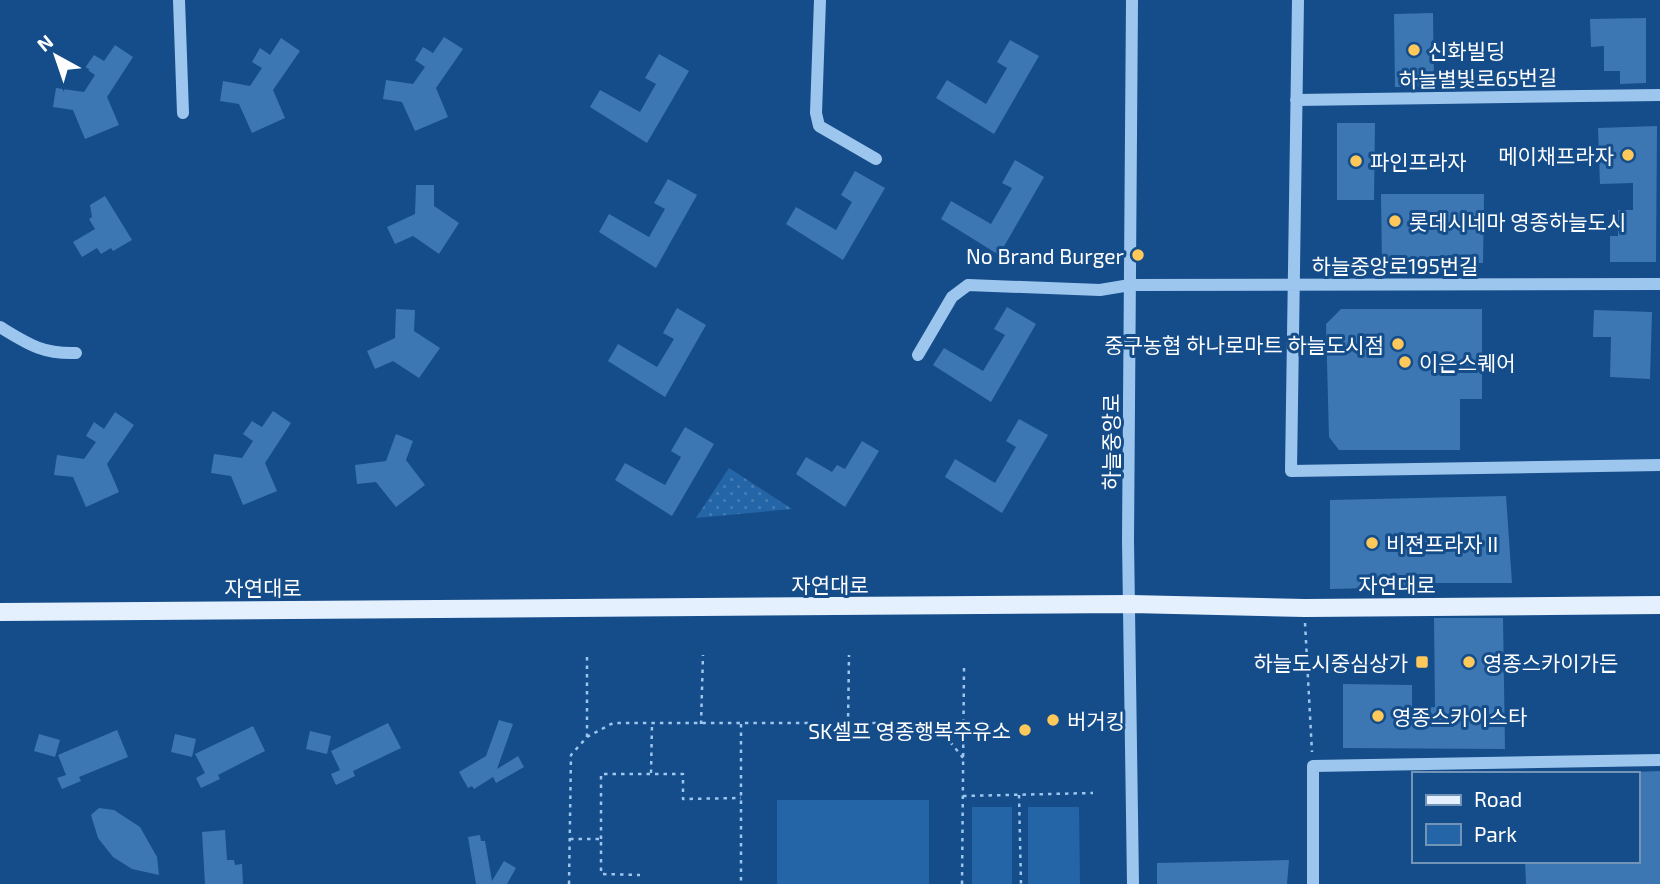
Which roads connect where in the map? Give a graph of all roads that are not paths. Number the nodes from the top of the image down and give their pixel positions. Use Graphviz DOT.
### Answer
graph roads {
  1 [pos="179,0"];
  2 [pos="820,0"];
  3 [pos="1132,0"];
  4 [pos="1298,0"];
  5 [pos="1660,95"];
  6 [pos="1296,100"];
  7 [pos="183,113"];
  8 [pos="876,159"];
  9 [pos="1294,284"];
  10 [pos="1660,284"];
  11 [pos="1130,285"];
  12 [pos="0,327"];
  13 [pos="76,353"];
  14 [pos="918,355"];
  15 [pos="1660,465"];
  16 [pos="1130,604"];
  17 [pos="1660,605"];
  18 [pos="0,612"];
  19 [pos="1660,760"];
  20 [pos="1133,884"];
  21 [pos="1313,884"];
  1 -- 7 [label="street"];
  2 -- 8 [label="street"];
  3 -- 11 [label="street, 하늘중앙로"];
  4 -- 6 [label="street"];
  5 -- 6 [label="street, 하늘별빛로65번길"];
  6 -- 9 [label="street"];
  9 -- 10 [label="street, 하늘중앙로195번길"];
  9 -- 11 [label="street, 하늘중앙로195번길"];
  9 -- 15 [label="street"];
  11 -- 14 [label="street, 하늘중앙로195번길"];
  11 -- 16 [label="street, 하늘중앙로"];
  12 -- 13 [label="street"];
  16 -- 17 [label="main road, 자연대로"];
  16 -- 18 [label="main road, 자연대로"];
  16 -- 20 [label="street, 하늘중앙로"];
  19 -- 21 [label="street"];
}
